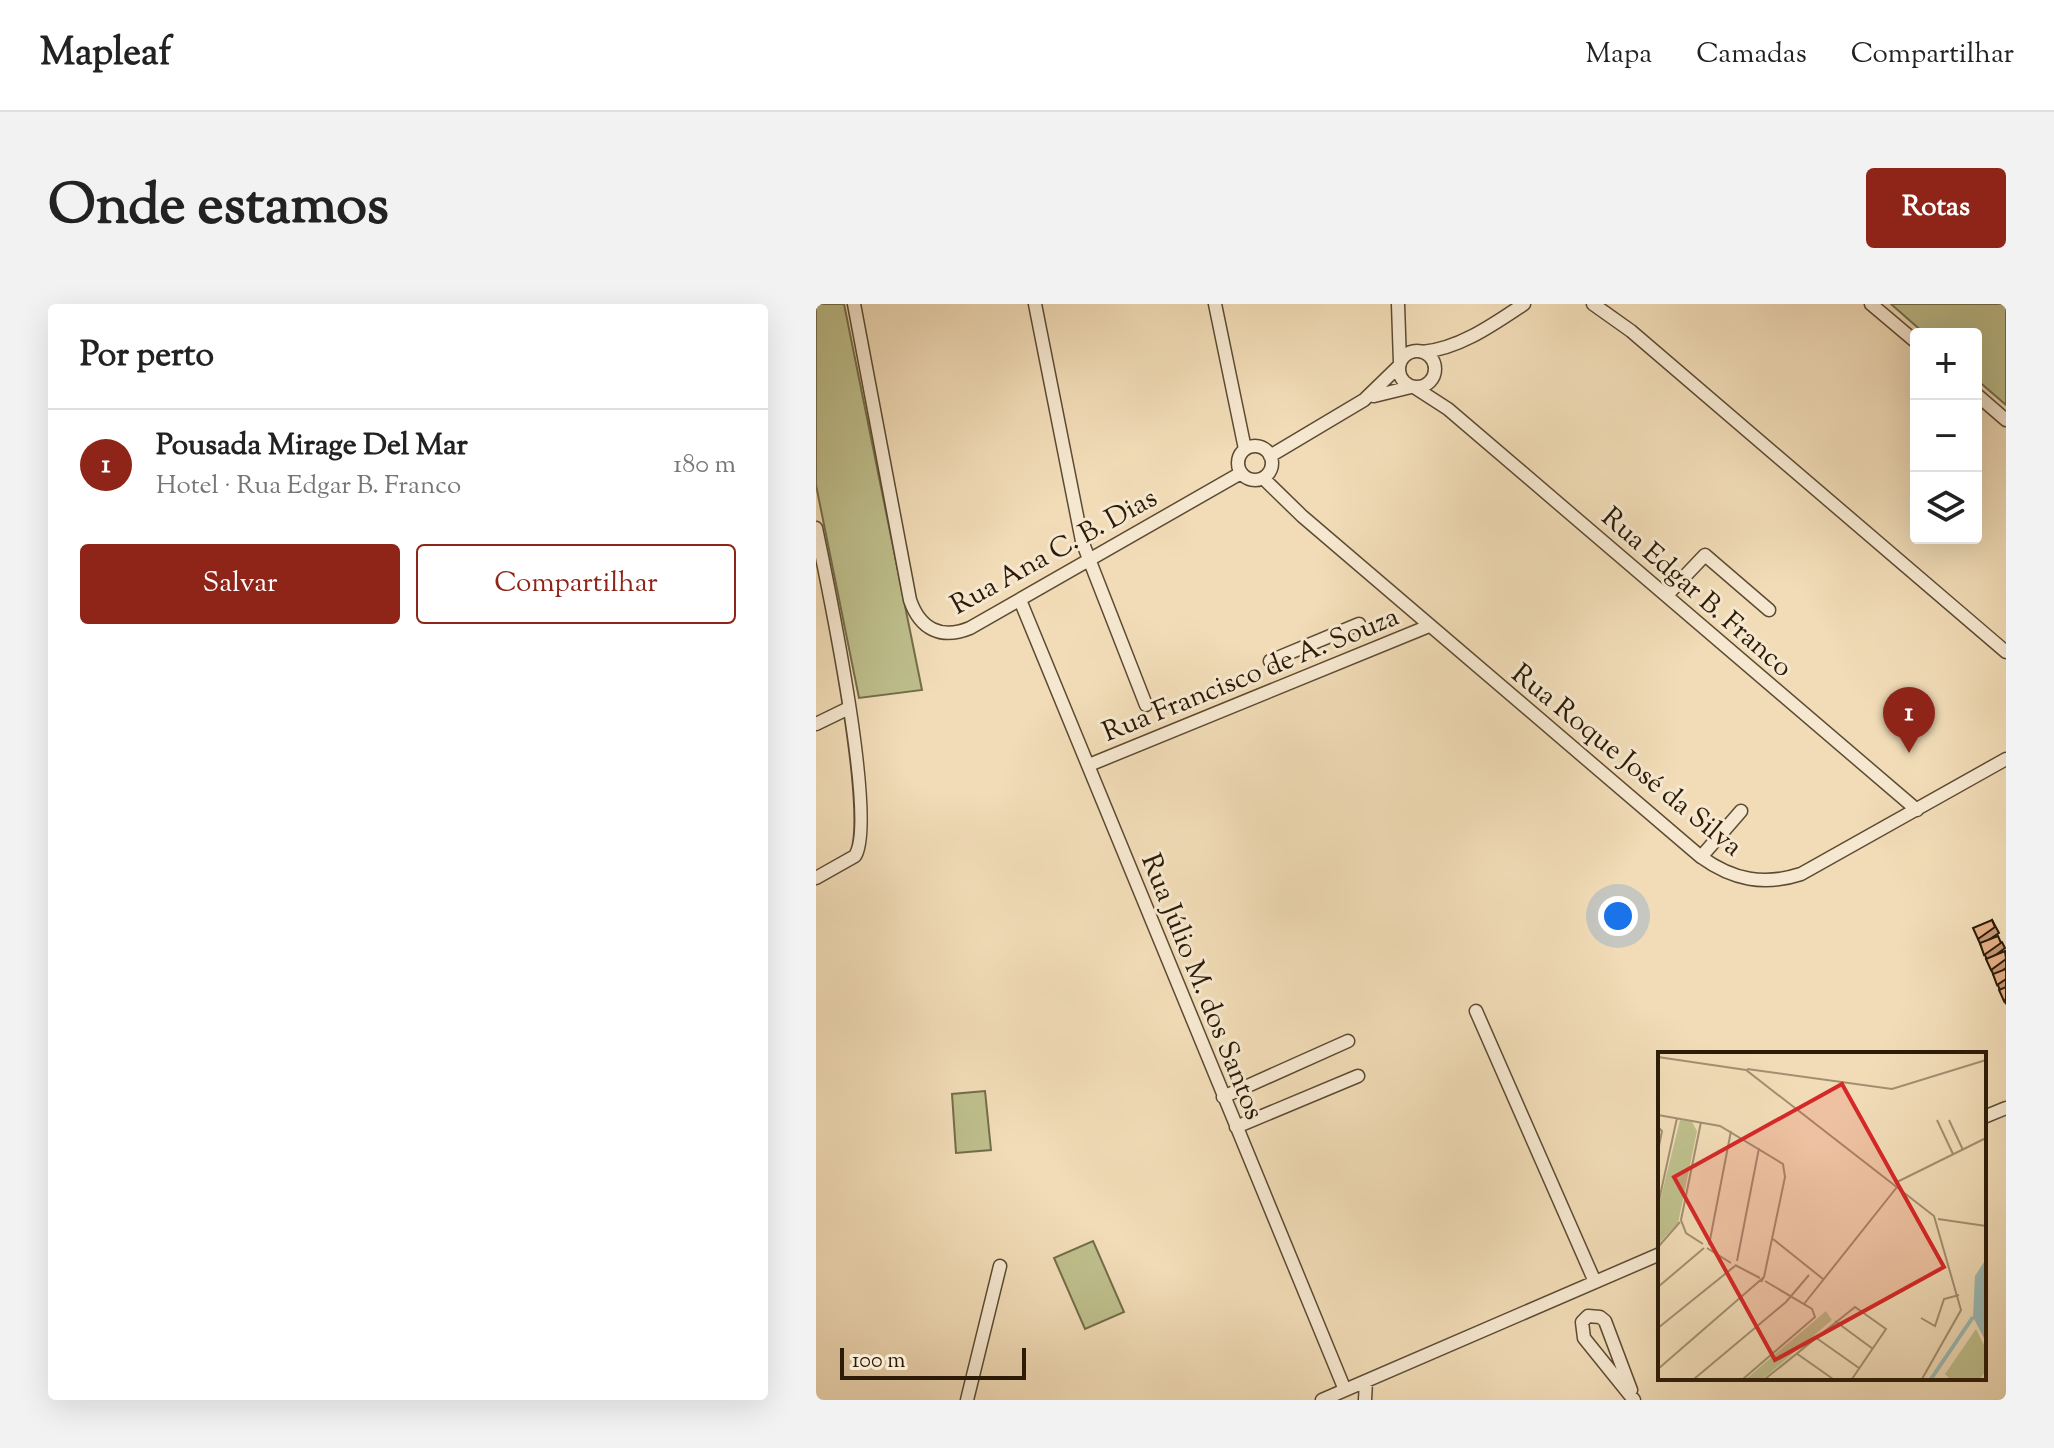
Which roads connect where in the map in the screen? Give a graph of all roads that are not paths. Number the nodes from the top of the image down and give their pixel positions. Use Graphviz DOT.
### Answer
graph roads {
  1 [pos="854,304"];
  2 [pos="1035,304"];
  3 [pos="1215,304"];
  4 [pos="1398,304"];
  5 [pos="1593,304"];
  6 [pos="1606,304"];
  7 [pos="1871,304"];
  8 [pos="1524,305"];
  9 [pos="1620,322"];
  10 [pos="1471,336"];
  11 [pos="1910,337"];
  12 [pos="1422,352"];
  13 [pos="1400,365"];
  14 [pos="1435,373"];
  15 [pos="1413,387"];
  16 [pos="1982,399"];
  17 [pos="1364,400"];
  18 [pos="1448,409"];
  19 [pos="2006,420"];
  20 [pos="1245,449"];
  21 [pos="1270,456"];
  22 [pos="1241,473"];
  23 [pos="1263,478"];
  24 [pos="816,528"];
  25 [pos="1088,560"];
  26 [pos="820,567"];
  27 [pos="1667,595"];
  28 [pos="1020,600"];
  29 [pos="1769,610"];
  30 [pos="1359,624"];
  31 [pos="1429,626"];
  32 [pos="1341,632"];
  33 [pos="2006,652"];
  34 [pos="1352,657"];
  35 [pos="1270,661"];
  36 [pos="1146,705"];
  37 [pos="849,708"];
  38 [pos="816,724"];
  39 [pos="2006,759"];
  40 [pos="1089,765"];
  41 [pos="1917,810"];
  42 [pos="1741,811"];
  43 [pos="1701,857"];
  44 [pos="816,878"];
  45 [pos="1476,1011"];
  46 [pos="1348,1041"];
  47 [pos="1358,1076"];
  48 [pos="1223,1097"];
  49 [pos="2006,1108"];
  50 [pos="1986,1116"];
  51 [pos="1236,1127"];
  52 [pos="1658,1255"];
  53 [pos="1000,1266"];
  54 [pos="1595,1282"];
  55 [pos="1577,1290"];
  56 [pos="1588,1316"];
  57 [pos="1366,1381"];
  58 [pos="1345,1390"];
  59 [pos="967,1400"];
  60 [pos="1322,1400"];
  61 [pos="1365,1400"];
  62 [pos="1635,1400"];
  1 -- 28 [label="street, Rua Ana C. B. Dias"];
  2 -- 25 [label="street"];
  3 -- 20 [label="street"];
  4 -- 13 [label="street"];
  5 -- 9 [label="street"];
  6 -- 9 [label="street"];
  7 -- 11 [label="street"];
  8 -- 10 [label="street"];
  9 -- 33 [label="street"];
  10 -- 12 [label="street"];
  10 -- 14 [label="street"];
  12 -- 13 [label="street"];
  12 -- 14 [label="street"];
  13 -- 15 [label="street"];
  13 -- 17 [label="street"];
  14 -- 15 [label="street"];
  14 -- 18 [label="street, Rua Edgar B. Franco"];
  15 -- 17 [label="street"];
  15 -- 18 [label="street, Rua Edgar B. Franco"];
  16 -- 19 [label="street"];
  17 -- 21 [label="street"];
  18 -- 27 [label="street, Rua Edgar B. Franco"];
  20 -- 21 [label="street"];
  20 -- 22 [label="street"];
  21 -- 23 [label="street"];
  22 -- 23 [label="street"];
  22 -- 25 [label="street, Rua Ana C. B. Dias"];
  23 -- 31 [label="street, Rua Roque José da Silva"];
  24 -- 26 [label="street"];
  25 -- 28 [label="street, Rua Ana C. B. Dias"];
  25 -- 36 [label="street"];
  26 -- 37 [label="street"];
  27 -- 29 [label="street"];
  27 -- 41 [label="street, Rua Edgar B. Franco"];
  28 -- 40 [label="street, Rua Júlio M. dos Santos"];
  30 -- 32 [label="street"];
  31 -- 34 [label="street, Rua Francisco de A. Souza"];
  31 -- 43 [label="street, Rua Roque José da Silva"];
  32 -- 34 [label="street"];
  32 -- 35 [label="street"];
  34 -- 40 [label="street, Rua Francisco de A. Souza"];
  37 -- 38 [label="street"];
  37 -- 44 [label="street"];
  39 -- 41 [label="street, Rua Roque José da Silva"];
  40 -- 48 [label="street, Rua Júlio M. dos Santos"];
  41 -- 43 [label="street, Rua Roque José da Silva"];
  42 -- 43 [label="street"];
  45 -- 54 [label="street"];
  46 -- 48 [label="street"];
  47 -- 51 [label="street"];
  48 -- 51 [label="street, Rua Júlio M. dos Santos"];
  49 -- 50 [label="street"];
  51 -- 58 [label="street, Rua Júlio M. dos Santos"];
  52 -- 54 [label="street"];
  53 -- 59 [label="street"];
  54 -- 55 [label="street"];
  55 -- 56 [label="street"];
  55 -- 57 [label="street"];
  56 -- 62 [label="street"];
  56 -- 62 [label="street"];
  57 -- 58 [label="street"];
  57 -- 61 [label="street"];
  58 -- 60 [label="street"];
}
